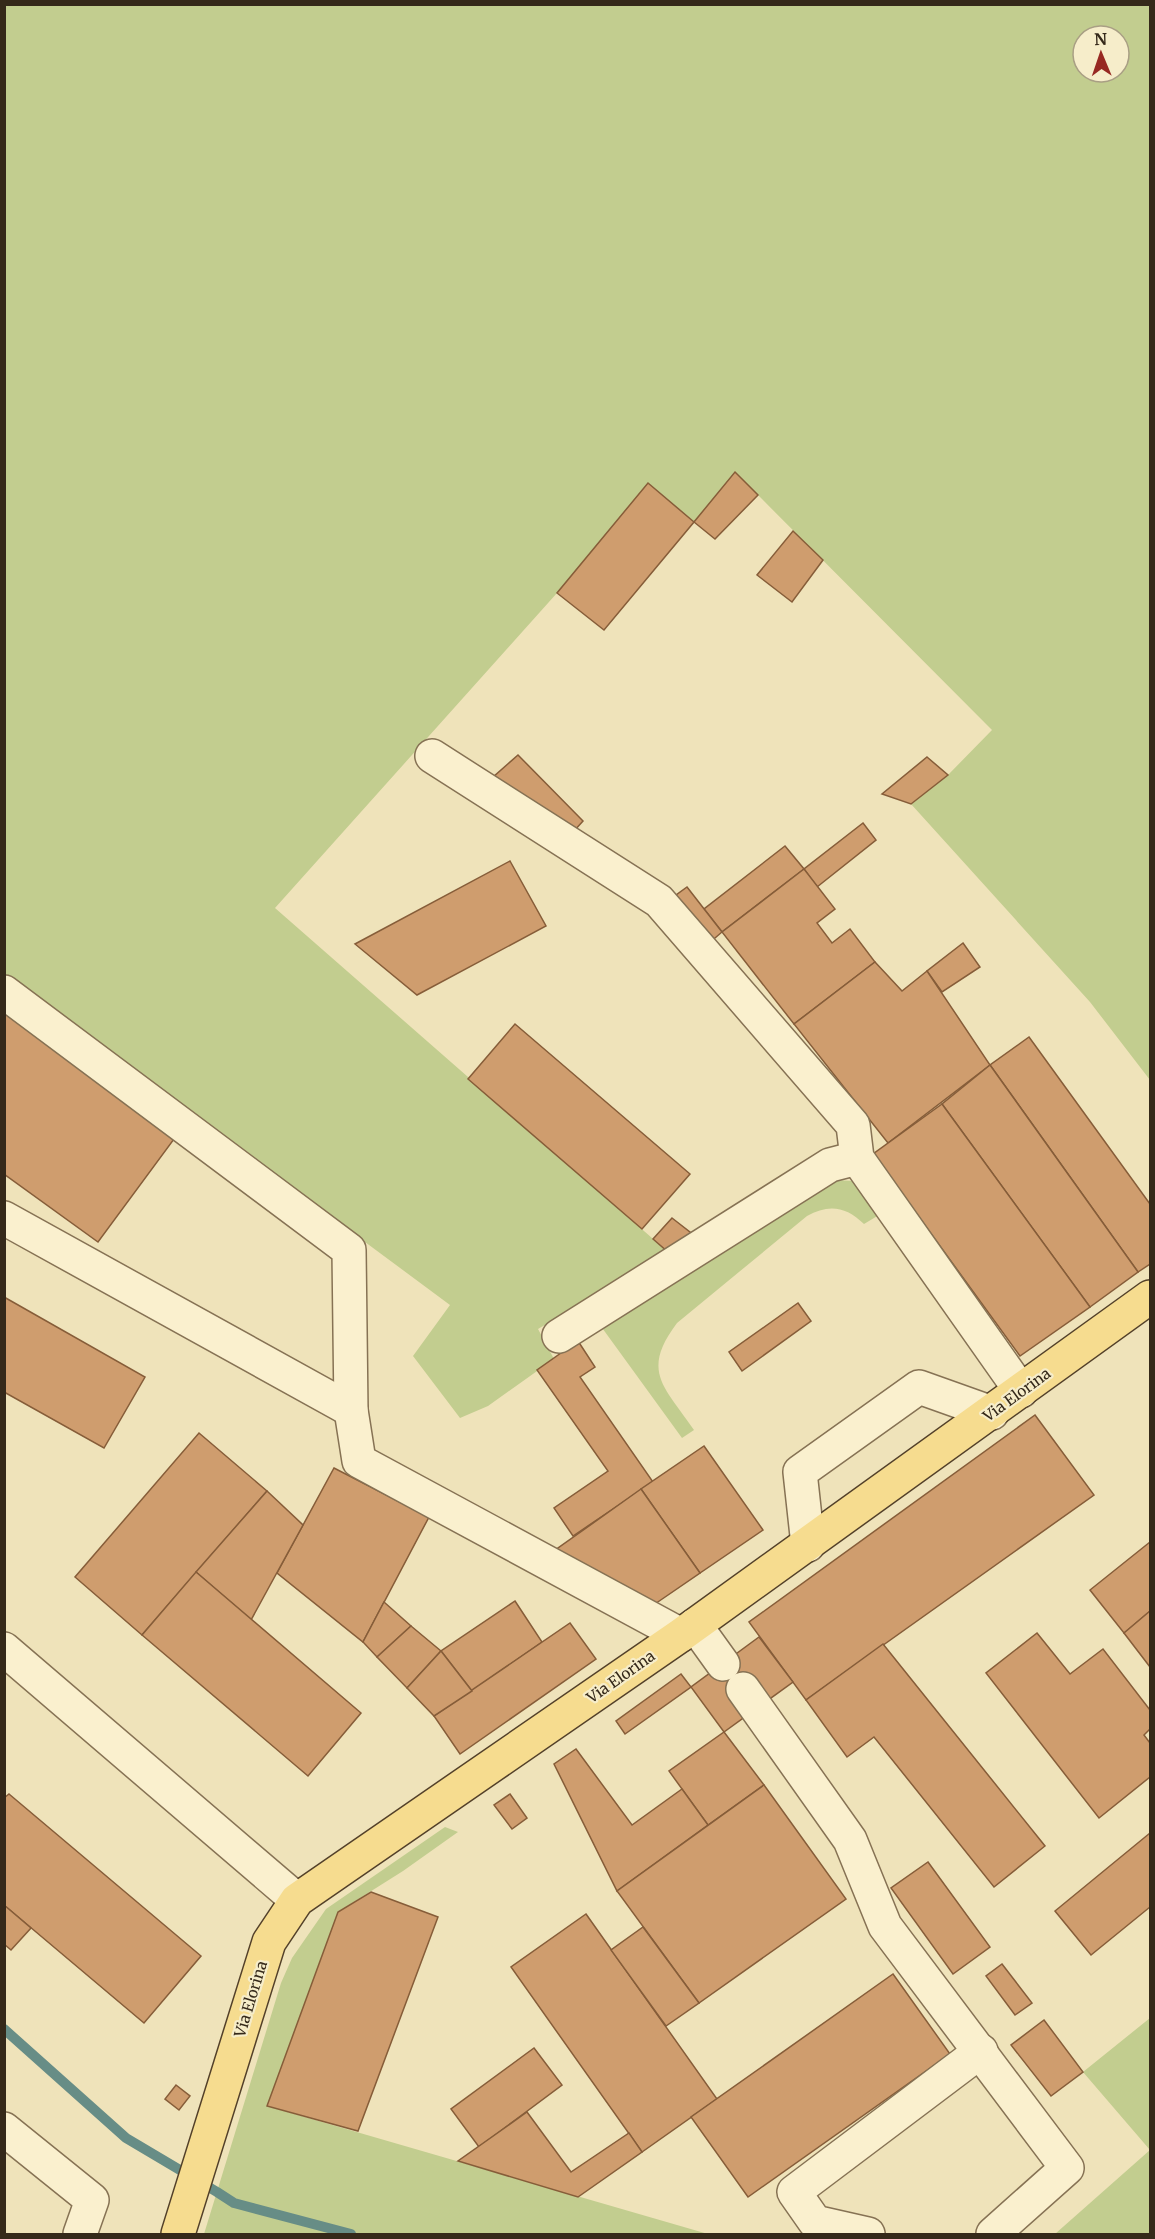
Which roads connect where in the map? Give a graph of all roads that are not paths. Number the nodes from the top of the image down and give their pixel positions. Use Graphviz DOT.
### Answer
graph roads {
  1 [pos="432,756"];
  2 [pos="4,992"];
  3 [pos="857,1158"];
  4 [pos="4,1218"];
  5 [pos="1150,1297"];
  6 [pos="559,1336"];
  7 [pos="1021,1391"];
  8 [pos="351,1410"];
  9 [pos="992,1413"];
  10 [pos="808,1545"];
  11 [pos="688,1630"];
  12 [pos="4,1649"];
  13 [pos="297,1900"];
  14 [pos="981,2051"];
  15 [pos="4,2129"];
  16 [pos="179,2233"];
  17 [pos="80,2235"];
  18 [pos="868,2235"];
  19 [pos="993,2235"];
  1 -- 3 [label="street"];
  2 -- 8 [label="street"];
  3 -- 6 [label="street"];
  3 -- 7 [label="street"];
  4 -- 8 [label="street"];
  5 -- 7 [label="main road, Via Elorina"];
  7 -- 9 [label="main road, Via Elorina"];
  8 -- 11 [label="street"];
  9 -- 10 [label="main road, Via Elorina"];
  9 -- 10 [label="street"];
  10 -- 11 [label="main road, Via Elorina"];
  11 -- 13 [label="main road, Via Elorina"];
  11 -- 14 [label="street"];
  12 -- 13 [label="street"];
  13 -- 16 [label="main road, Via Elorina"];
  14 -- 18 [label="street"];
  14 -- 19 [label="street"];
  15 -- 17 [label="street"];
}
